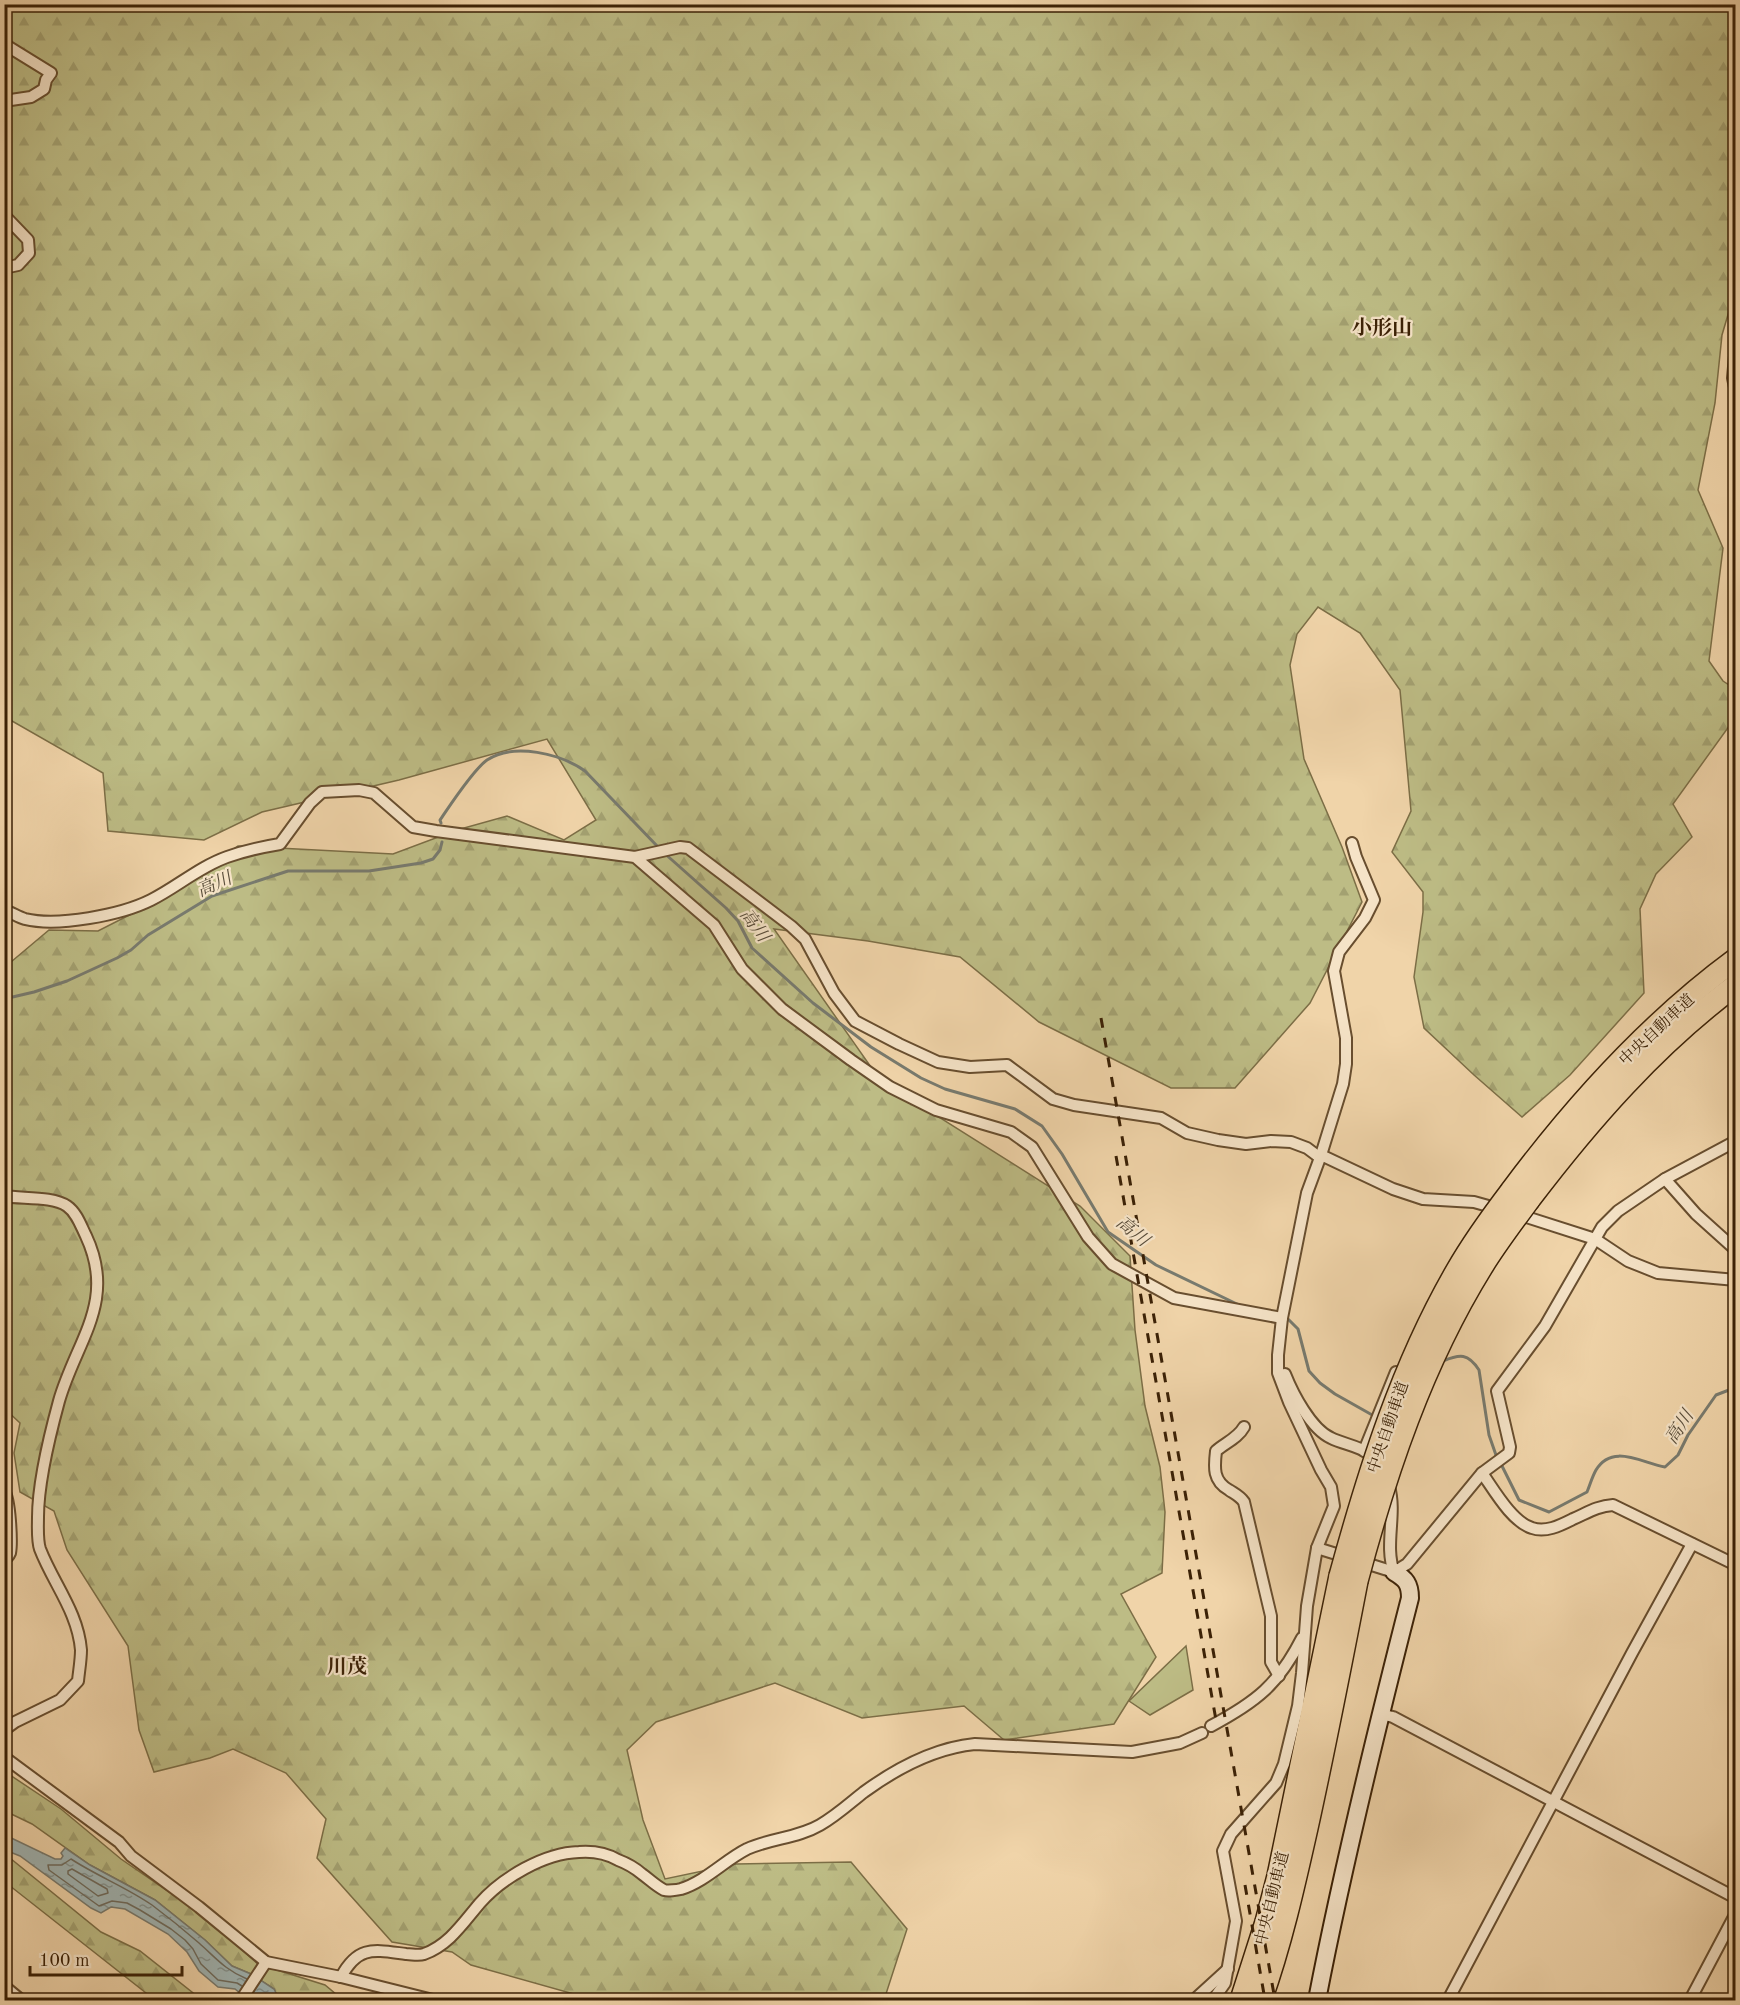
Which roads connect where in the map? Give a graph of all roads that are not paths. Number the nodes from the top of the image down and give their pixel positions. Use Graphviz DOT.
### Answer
graph roads {
  1 [pos="4,44"];
  2 [pos="4,101"];
  3 [pos="4,215"];
  4 [pos="4,268"];
  5 [pos="1736,345"];
  6 [pos="1736,392"];
  7 [pos="1352,843"];
  8 [pos="636,857"];
  9 [pos="4,910"];
  10 [pos="1736,959"];
  11 [pos="1736,985"];
  12 [pos="1736,1141"];
  13 [pos="1320,1156"];
  14 [pos="1665,1179"];
  15 [pos="1520,1195"];
  16 [pos="4,1196"];
  17 [pos="1487,1206"];
  18 [pos="1595,1239"];
  19 [pos="1736,1250"];
  20 [pos="1736,1280"];
  21 [pos="1282,1318"];
  22 [pos="1278,1355"];
  23 [pos="1244,1427"];
  24 [pos="1364,1451"];
  25 [pos="1485,1471"];
  26 [pos="4,1491"];
  27 [pos="1692,1544"];
  28 [pos="1317,1548"];
  29 [pos="4,1561"];
  30 [pos="1736,1565"];
  31 [pos="1394,1572"];
  32 [pos="1349,1579"];
  33 [pos="1305,1633"];
  34 [pos="1279,1676"];
  35 [pos="1380,1714"];
  36 [pos="4,1730"];
  37 [pos="4,1757"];
  38 [pos="1553,1801"];
  39 [pos="1736,1898"];
  40 [pos="1736,1913"];
  41 [pos="264,1965"];
  42 [pos="1228,1969"];
  43 [pos="340,1977"];
  44 [pos="4,1986"];
  45 [pos="21,2001"];
  46 [pos="241,2001"];
  47 [pos="433,2001"];
  48 [pos="1194,2001"];
  49 [pos="1214,2001"];
  50 [pos="1241,2001"];
  51 [pos="1261,2001"];
  52 [pos="1317,2001"];
  53 [pos="1448,2001"];
  54 [pos="1690,2001"];
  1 -- 2 [label="street"];
  3 -- 4 [label="street"];
  5 -- 6 [label="street"];
  7 -- 13 [label="street"];
  8 -- 9 [label="street"];
  8 -- 13 [label="street"];
  8 -- 21 [label="street"];
  10 -- 15 [label="highway, 中央自動車道"];
  11 -- 15 [label="highway, 中央自動車道"];
  12 -- 14 [label="street"];
  13 -- 17 [label="street"];
  13 -- 21 [label="street"];
  14 -- 18 [label="street"];
  14 -- 19 [label="street"];
  15 -- 32 [label="highway, 中央自動車道, bridge"];
  16 -- 36 [label="street"];
  17 -- 18 [label="street"];
  17 -- 24 [label="street"];
  18 -- 20 [label="street"];
  18 -- 25 [label="street"];
  21 -- 22 [label="street"];
  22 -- 24 [label="street"];
  22 -- 28 [label="street"];
  23 -- 34 [label="street"];
  24 -- 31 [label="street"];
  25 -- 27 [label="street"];
  25 -- 31 [label="street"];
  26 -- 29 [label="street"];
  27 -- 30 [label="street"];
  27 -- 38 [label="street"];
  28 -- 31 [label="street"];
  28 -- 33 [label="street"];
  31 -- 35 [label="street"];
  32 -- 50 [label="highway, 中央自動車道"];
  32 -- 51 [label="highway, 中央自動車道"];
  33 -- 34 [label="street"];
  33 -- 42 [label="street"];
  34 -- 43 [label="street"];
  35 -- 38 [label="street"];
  35 -- 52 [label="street"];
  37 -- 41 [label="street"];
  38 -- 39 [label="street"];
  38 -- 53 [label="street"];
  40 -- 54 [label="street"];
  41 -- 43 [label="street"];
  41 -- 46 [label="street"];
  42 -- 48 [label="street"];
  42 -- 49 [label="street"];
  43 -- 47 [label="street"];
  44 -- 45 [label="street"];
}
